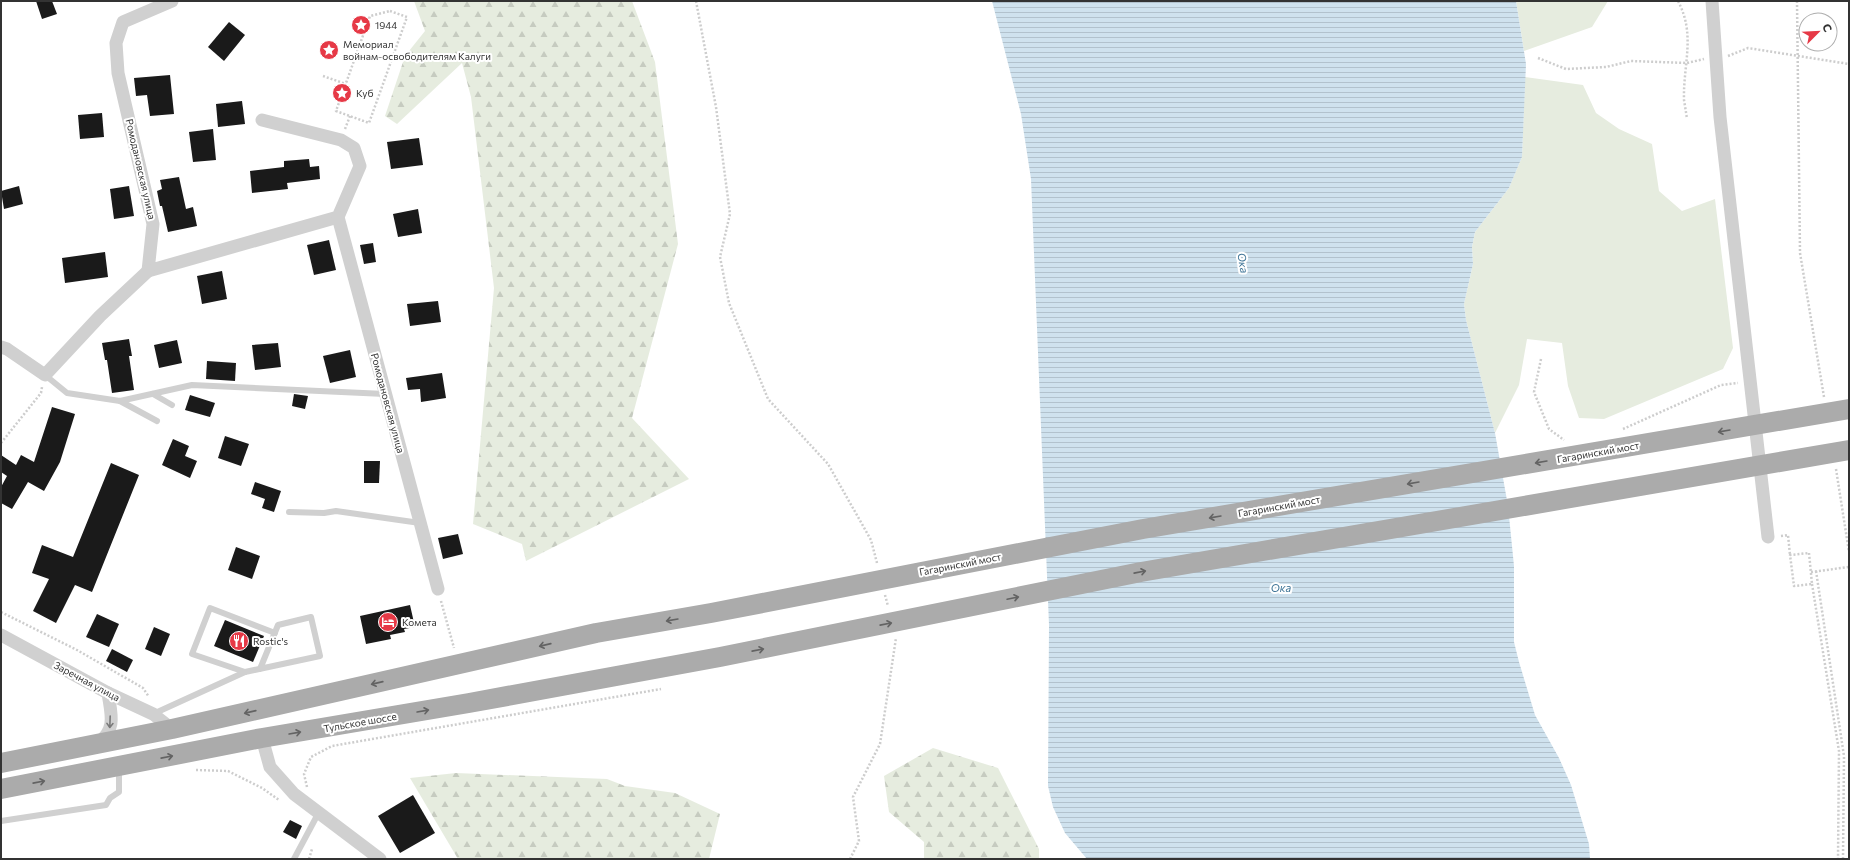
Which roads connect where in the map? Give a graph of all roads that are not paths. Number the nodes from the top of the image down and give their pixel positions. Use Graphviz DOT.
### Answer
graph roads {
  1 [pos="172,1"];
  2 [pos="1712,1"];
  3 [pos="262,120"];
  4 [pos="338,217"];
  5 [pos="148,271"];
  6 [pos="4,350"];
  7 [pos="45,375"];
  8 [pos="153,394"];
  9 [pos="385,394"];
  10 [pos="1849,398"];
  11 [pos="120,401"];
  12 [pos="172,405"];
  13 [pos="1849,409"];
  14 [pos="1804,417"];
  15 [pos="157,421"];
  16 [pos="1849,450"];
  17 [pos="289,512"];
  18 [pos="420,523"];
  19 [pos="1768,537"];
  20 [pos="438,589"];
  21 [pos="275,633"];
  22 [pos="1,635"];
  23 [pos="260,669"];
  24 [pos="245,672"];
  25 [pos="108,693"];
  26 [pos="153,714"];
  27 [pos="172,729"];
  28 [pos="262,738"];
  29 [pos="95,745"];
  30 [pos="1,763"];
  31 [pos="119,767"];
  32 [pos="1,789"];
  33 [pos="318,812"];
  34 [pos="1,821"];
  35 [pos="294,859"];
  36 [pos="380,859"];
  1 -- 5 [label="street, Ромодановская улица"];
  2 -- 19 [label="street"];
  3 -- 4 [label="street"];
  4 -- 5 [label="street"];
  4 -- 9 [label="street, Ромодановская улица"];
  5 -- 7 [label="street"];
  6 -- 7 [label="street"];
  7 -- 11 [label="lane"];
  8 -- 9 [label="lane"];
  8 -- 11 [label="lane"];
  8 -- 12 [label="lane"];
  9 -- 18 [label="street, Ромодановская улица"];
  10 -- 14 [label="main road"];
  11 -- 15 [label="lane"];
  13 -- 14 [label="main road, Гагаринский мост"];
  14 -- 27 [label="main road, Гагаринский мост, one-way"];
  28 -- 16 [label="main road, Тульское шоссе, one-way"];
  17 -- 18 [label="lane"];
  18 -- 20 [label="street, Ромодановская улица"];
  21 -- 23 [label="lane"];
  21 -- 23 [label="lane"];
  21 -- 24 [label="lane"];
  22 -- 25 [label="street, Заречная улица"];
  23 -- 24 [label="lane"];
  24 -- 26 [label="lane"];
  25 -- 26 [label="street, Заречная улица"];
  25 -- 29 [label="street, one-way"];
  26 -- 27 [label="street, Заречная улица"];
  27 -- 29 [label="main road"];
  31 -- 28 [label="main road, Тульское шоссе, one-way"];
  28 -- 33 [label="street"];
  29 -- 30 [label="main road"];
  32 -- 31 [label="main road, Тульское шоссе, one-way"];
  31 -- 34 [label="lane"];
  33 -- 35 [label="lane"];
  33 -- 36 [label="street"];
}
